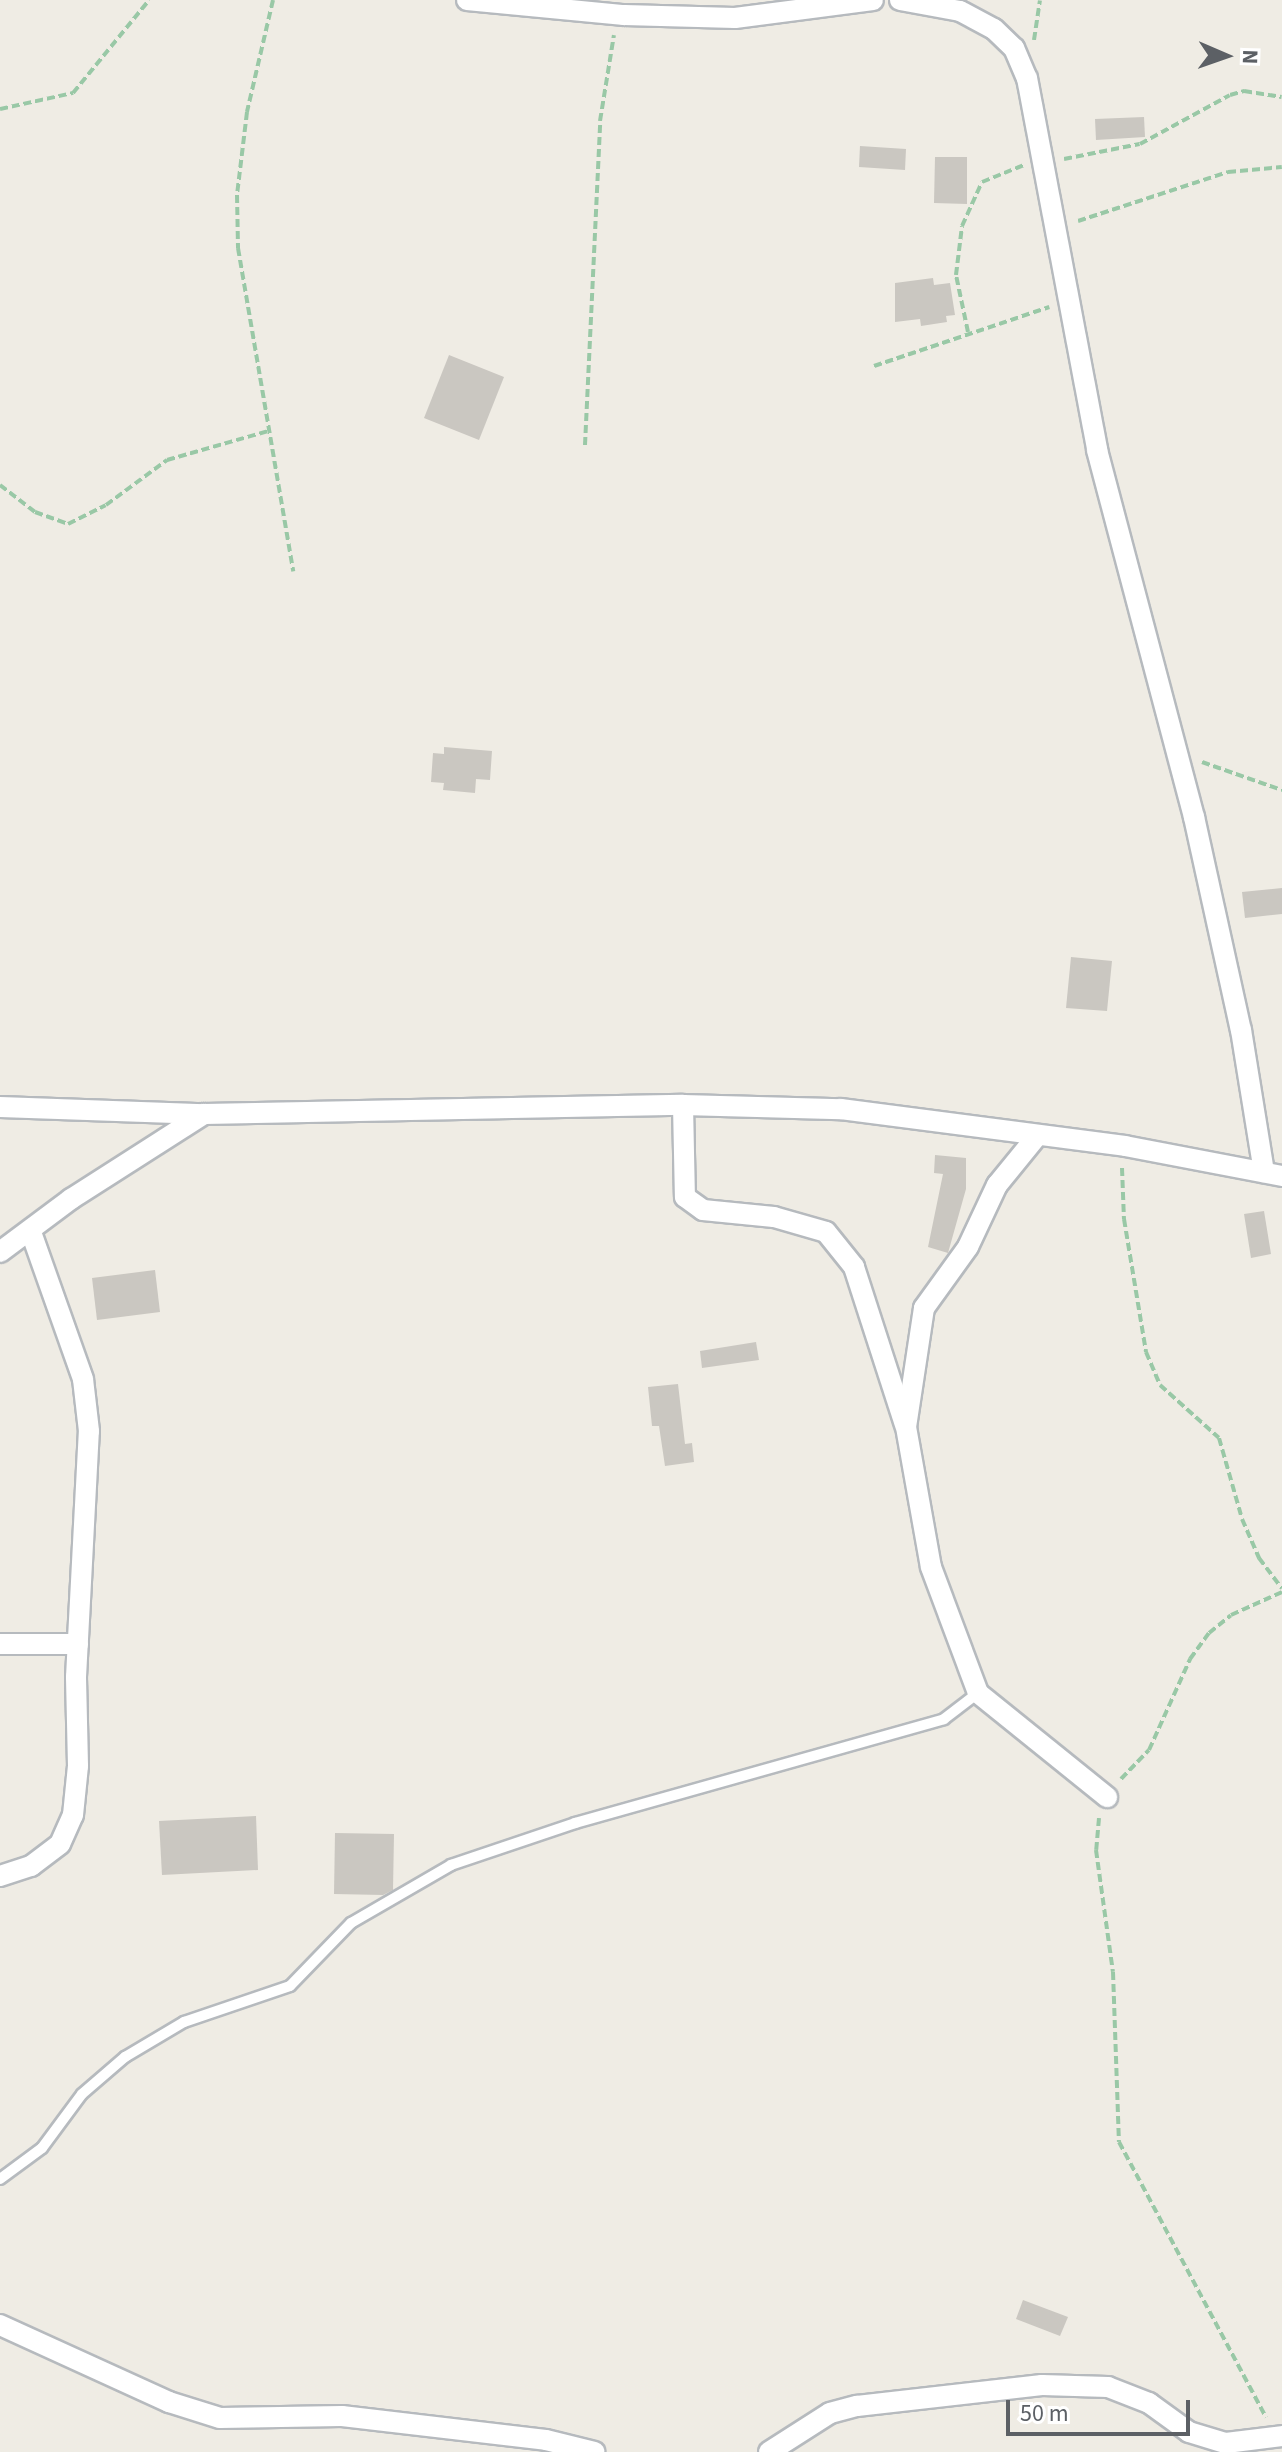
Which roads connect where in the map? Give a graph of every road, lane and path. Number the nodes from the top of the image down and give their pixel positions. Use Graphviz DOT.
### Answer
graph roads {
  1 [pos="149,0"];
  2 [pos="273,0"];
  3 [pos="467,0"];
  4 [pos="873,0"];
  5 [pos="900,0"];
  6 [pos="624,15"];
  7 [pos="1282,97"];
  8 [pos="0,109"];
  9 [pos="1045,161"];
  10 [pos="1282,167"];
  11 [pos="1057,214"];
  12 [pos="1069,289"];
  13 [pos="968,332"];
  14 [pos="874,366"];
  15 [pos="268,431"];
  16 [pos="585,445"];
  17 [pos="0,485"];
  18 [pos="293,571"];
  19 [pos="1174,742"];
  20 [pos="1282,790"];
  21 [pos="683,1105"];
  22 [pos="0,1107"];
  23 [pos="204,1114"];
  24 [pos="1037,1136"];
  25 [pos="1125,1146"];
  26 [pos="1273,1174"];
  27 [pos="31,1232"];
  28 [pos="0,1252"];
  29 [pos="906,1427"];
  30 [pos="1282,1590"];
  31 [pos="0,1644"];
  32 [pos="78,1644"];
  33 [pos="978,1693"];
  34 [pos="1107,1797"];
  35 [pos="0,1876"];
  36 [pos="0,2179"];
  37 [pos="0,2325"];
  38 [pos="1281,2440"];
  39 [pos="595,2452"];
  40 [pos="769,2452"];
  1 -- 8 [label="path"];
  2 -- 15 [label="path"];
  3 -- 6 [label="street"];
  4 -- 6 [label="street"];
  5 -- 9 [label="street"];
  6 -- 16 [label="path"];
  7 -- 9 [label="path"];
  9 -- 11 [label="street"];
  9 -- 13 [label="path"];
  10 -- 11 [label="path"];
  11 -- 12 [label="street"];
  12 -- 13 [label="path"];
  12 -- 19 [label="street"];
  13 -- 14 [label="path"];
  15 -- 17 [label="path"];
  15 -- 18 [label="path"];
  19 -- 20 [label="path"];
  19 -- 26 [label="street"];
  21 -- 23 [label="street"];
  21 -- 24 [label="street"];
  21 -- 29 [label="street"];
  22 -- 23 [label="street"];
  23 -- 27 [label="street"];
  24 -- 25 [label="street"];
  24 -- 29 [label="street"];
  25 -- 26 [label="street"];
  25 -- 30 [label="path"];
  27 -- 28 [label="street"];
  27 -- 32 [label="street"];
  29 -- 33 [label="street"];
  30 -- 34 [label="path"];
  31 -- 32 [label="street"];
  32 -- 35 [label="street"];
  33 -- 34 [label="street"];
  33 -- 36 [label="lane"];
  34 -- 38 [label="path"];
  37 -- 39 [label="street"];
  38 -- 40 [label="street"];
}
